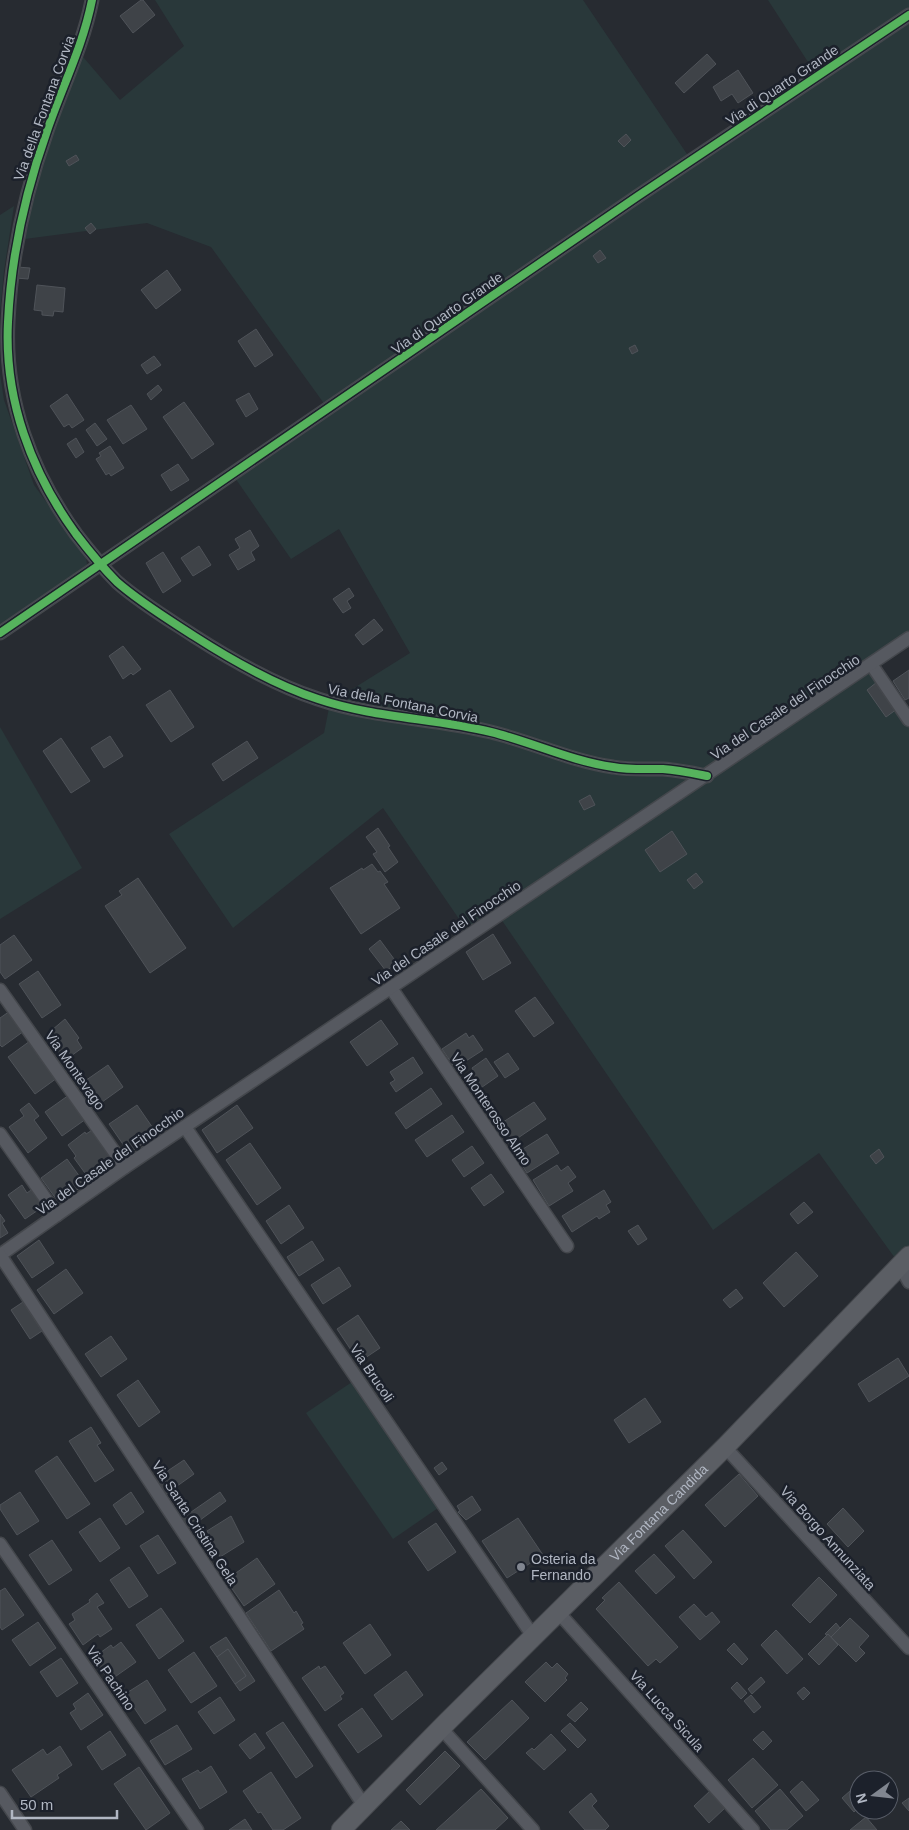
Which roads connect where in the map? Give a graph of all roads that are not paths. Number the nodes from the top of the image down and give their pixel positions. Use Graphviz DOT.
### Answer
graph roads {
  1 [pos="92,0"];
  2 [pos="909,15"];
  3 [pos="101,565"];
  4 [pos="0,634"];
  5 [pos="909,638"];
  6 [pos="871,664"];
  7 [pos="909,720"];
  8 [pos="707,776"];
  9 [pos="390,988"];
  10 [pos="0,990"];
  11 [pos="185,1127"];
  12 [pos="0,1134"];
  13 [pos="125,1167"];
  14 [pos="57,1215"];
  15 [pos="567,1246"];
  16 [pos="0,1255"];
  17 [pos="905,1261"];
  18 [pos="909,1282"];
  19 [pos="725,1447"];
  20 [pos="0,1544"];
  21 [pos="558,1612"];
  22 [pos="533,1636"];
  23 [pos="909,1648"];
  24 [pos="441,1728"];
  25 [pos="0,1793"];
  26 [pos="365,1807"];
  27 [pos="25,1830"];
  28 [pos="196,1830"];
  29 [pos="342,1830"];
  30 [pos="533,1830"];
  31 [pos="753,1830"];
  1 -- 3 [label="street, Via della Fontana Corvia"];
  2 -- 3 [label="street, Via di Quarto Grande"];
  3 -- 4 [label="street, Via di Quarto Grande"];
  3 -- 8 [label="street, Via della Fontana Corvia"];
  5 -- 6 [label="street, Via del Casale del Finocchio"];
  6 -- 7 [label="street"];
  6 -- 8 [label="street, Via del Casale del Finocchio"];
  8 -- 9 [label="street, Via del Casale del Finocchio"];
  9 -- 11 [label="street, Via del Casale del Finocchio"];
  9 -- 15 [label="street, Via Monterosso Almo"];
  10 -- 13 [label="street, Via Montevago"];
  11 -- 13 [label="street, Via del Casale del Finocchio"];
  11 -- 22 [label="street, Via Brucoli"];
  12 -- 14 [label="street"];
  13 -- 14 [label="street, Via del Casale del Finocchio"];
  14 -- 16 [label="street, Via del Casale del Finocchio"];
  16 -- 26 [label="street, Via Santa Cristina Gela"];
  17 -- 18 [label="street"];
  17 -- 19 [label="main road, Via Fontana Candida"];
  19 -- 21 [label="main road, Via Fontana Candida"];
  19 -- 23 [label="street, Via Borgo Annunziata"];
  20 -- 28 [label="street, Via Pachino"];
  21 -- 22 [label="main road, Via Fontana Candida"];
  21 -- 31 [label="street, Via Lucca Sicula"];
  22 -- 24 [label="main road, Via Fontana Candida"];
  24 -- 26 [label="main road, Via Fontana Candida"];
  24 -- 30 [label="street"];
  25 -- 27 [label="street"];
  26 -- 29 [label="main road, Via Fontana Candida"];
}
